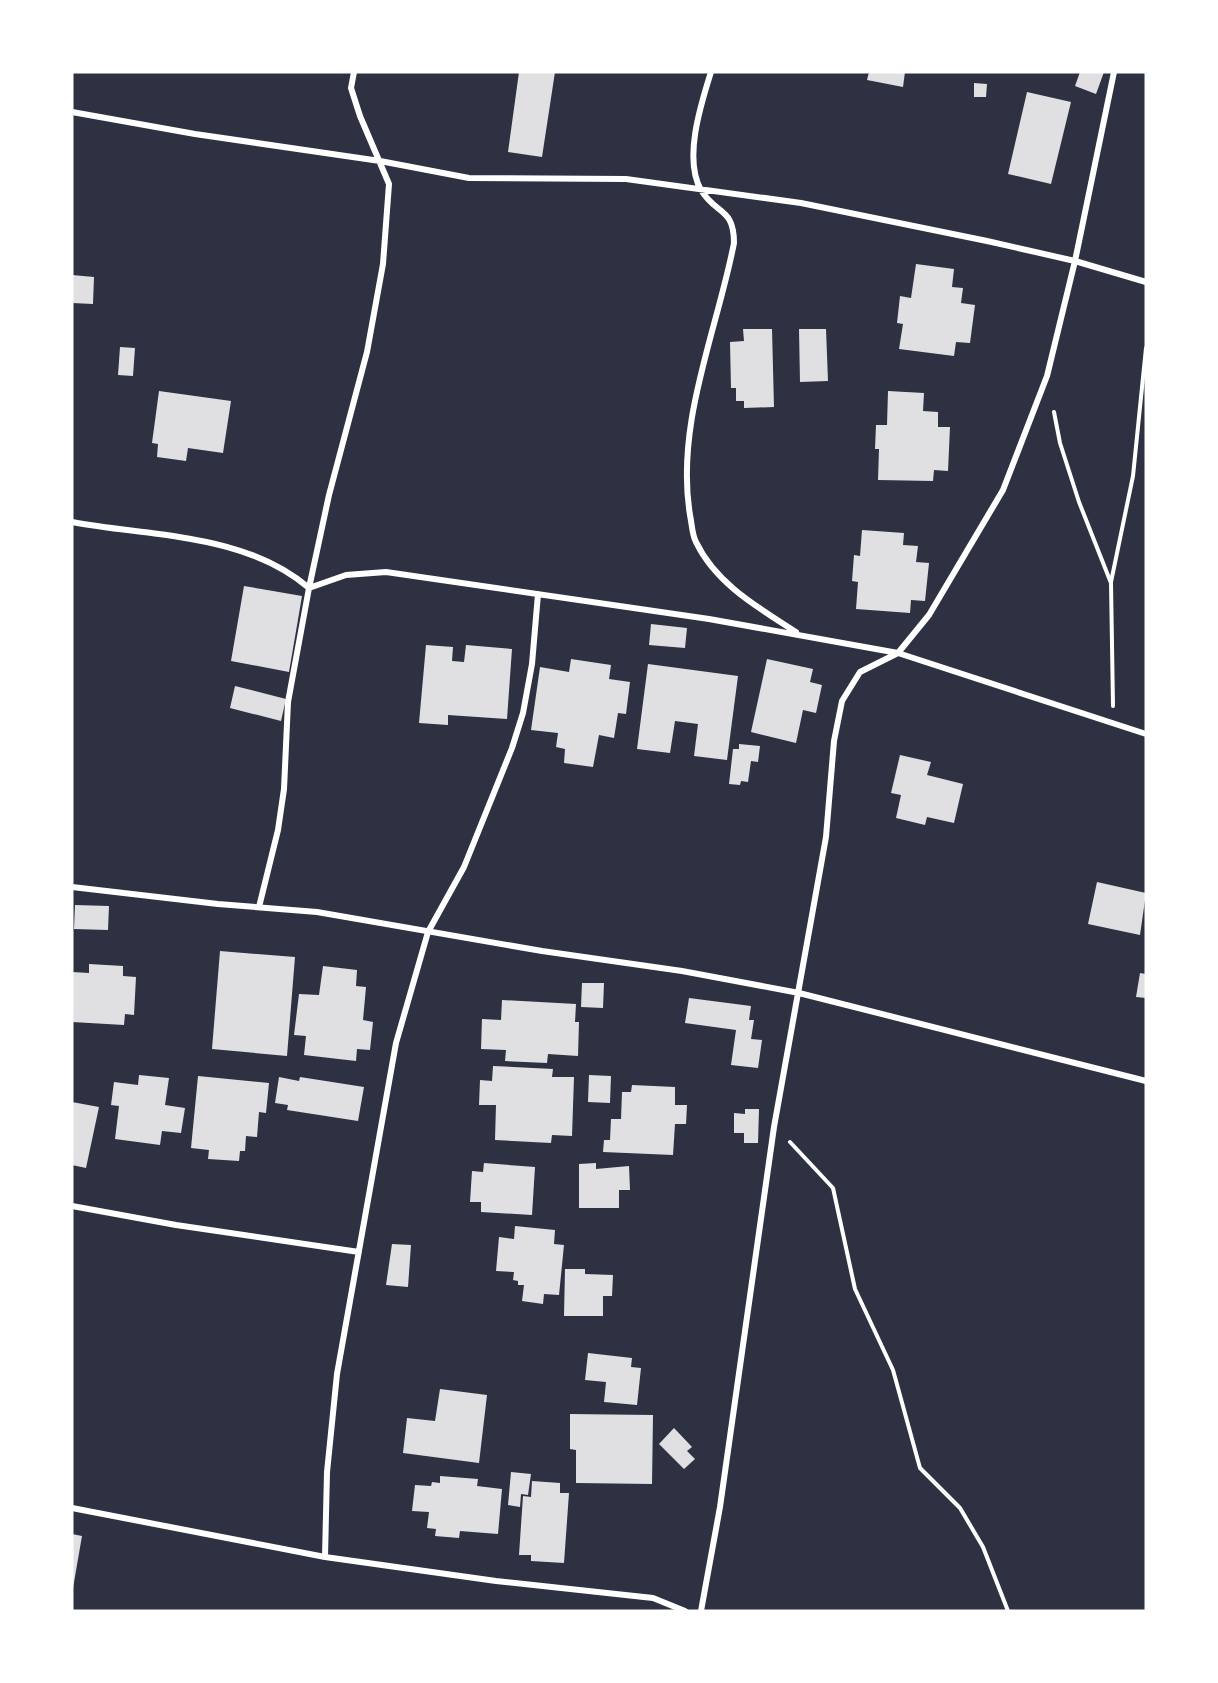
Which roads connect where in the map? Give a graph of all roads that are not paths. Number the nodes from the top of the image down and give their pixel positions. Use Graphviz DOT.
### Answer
graph roads {
  1 [pos="354,72"];
  2 [pos="711,72"];
  3 [pos="1114,72"];
  4 [pos="72,112"];
  5 [pos="380,160"];
  6 [pos="701,190"];
  7 [pos="1075,261"];
  8 [pos="1146,282"];
  9 [pos="72,522"];
  10 [pos="309,588"];
  11 [pos="538,594"];
  12 [pos="800,634"];
  13 [pos="898,653"];
  14 [pos="1146,734"];
  15 [pos="72,887"];
  16 [pos="259,907"];
  17 [pos="428,932"];
  18 [pos="799,993"];
  19 [pos="1146,1082"];
  20 [pos="72,1206"];
  21 [pos="359,1252"];
  22 [pos="72,1508"];
  23 [pos="325,1557"];
  24 [pos="685,1611"];
  25 [pos="701,1611"];
  1 -- 5 [label="street"];
  2 -- 6 [label="street"];
  3 -- 7 [label="street"];
  4 -- 5 [label="street"];
  5 -- 6 [label="street"];
  5 -- 10 [label="street"];
  6 -- 7 [label="street"];
  6 -- 12 [label="street"];
  7 -- 8 [label="street"];
  7 -- 13 [label="street"];
  9 -- 10 [label="street"];
  10 -- 11 [label="street"];
  10 -- 16 [label="street"];
  11 -- 12 [label="street"];
  11 -- 17 [label="street"];
  12 -- 13 [label="street"];
  13 -- 14 [label="street"];
  13 -- 18 [label="street"];
  15 -- 16 [label="street"];
  16 -- 17 [label="street"];
  17 -- 18 [label="street"];
  17 -- 21 [label="street"];
  18 -- 19 [label="street"];
  18 -- 25 [label="street"];
  20 -- 21 [label="street"];
  21 -- 23 [label="street"];
  22 -- 23 [label="street"];
  23 -- 24 [label="street"];
}
